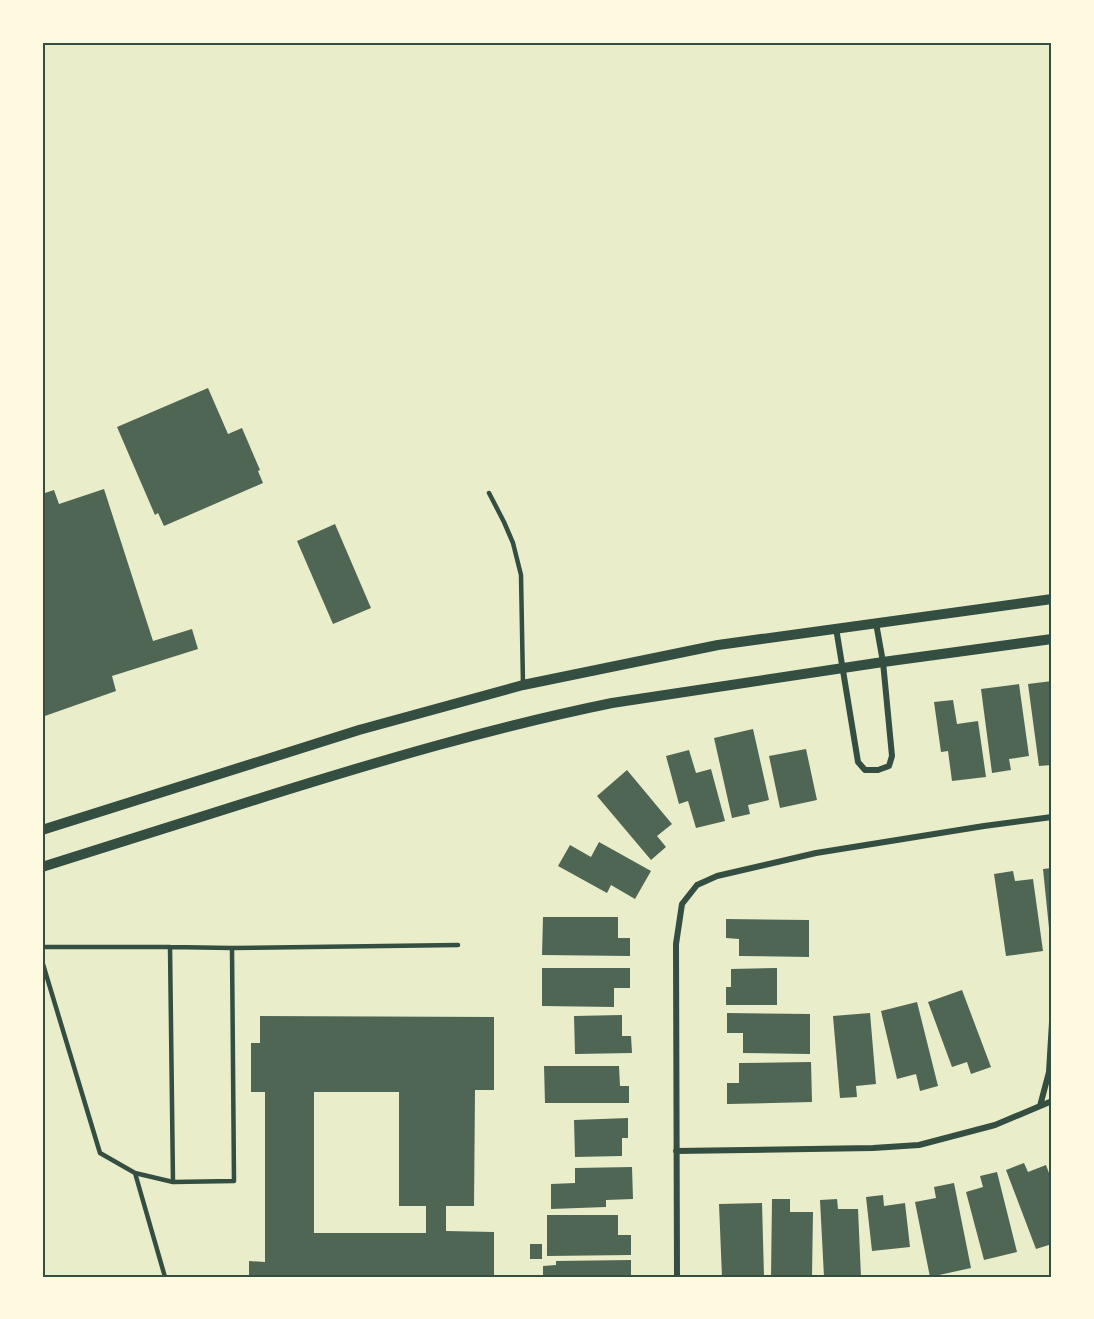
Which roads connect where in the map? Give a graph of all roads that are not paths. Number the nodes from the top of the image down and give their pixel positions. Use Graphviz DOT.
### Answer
graph roads {
  1 [pos="489,493"];
  2 [pos="1052,599"];
  3 [pos="876,623"];
  4 [pos="836,628"];
  5 [pos="1052,639"];
  6 [pos="883,662"];
  7 [pos="842,670"];
  8 [pos="524,685"];
  9 [pos="1052,817"];
  10 [pos="42,830"];
  11 [pos="42,867"];
  12 [pos="458,945"];
  13 [pos="170,947"];
  14 [pos="42,948"];
  15 [pos="232,948"];
  16 [pos="42,961"];
  17 [pos="1052,1022"];
  18 [pos="1052,1101"];
  19 [pos="1040,1106"];
  20 [pos="676,1151"];
  21 [pos="135,1173"];
  22 [pos="173,1182"];
  23 [pos="165,1277"];
  24 [pos="677,1277"];
  1 -- 8 [label="lane"];
  2 -- 3 [label="street"];
  3 -- 4 [label="street"];
  3 -- 6 [label="street"];
  4 -- 7 [label="street"];
  4 -- 8 [label="street"];
  5 -- 6 [label="street"];
  6 -- 7 [label="street"];
  6 -- 7 [label="street"];
  7 -- 11 [label="street"];
  8 -- 10 [label="street"];
  9 -- 20 [label="street"];
  12 -- 15 [label="lane"];
  13 -- 14 [label="lane"];
  13 -- 15 [label="lane"];
  13 -- 22 [label="lane"];
  15 -- 22 [label="lane"];
  16 -- 21 [label="lane"];
  17 -- 19 [label="street"];
  18 -- 19 [label="street"];
  19 -- 20 [label="street"];
  20 -- 24 [label="street"];
  21 -- 22 [label="lane"];
  21 -- 23 [label="lane"];
}
